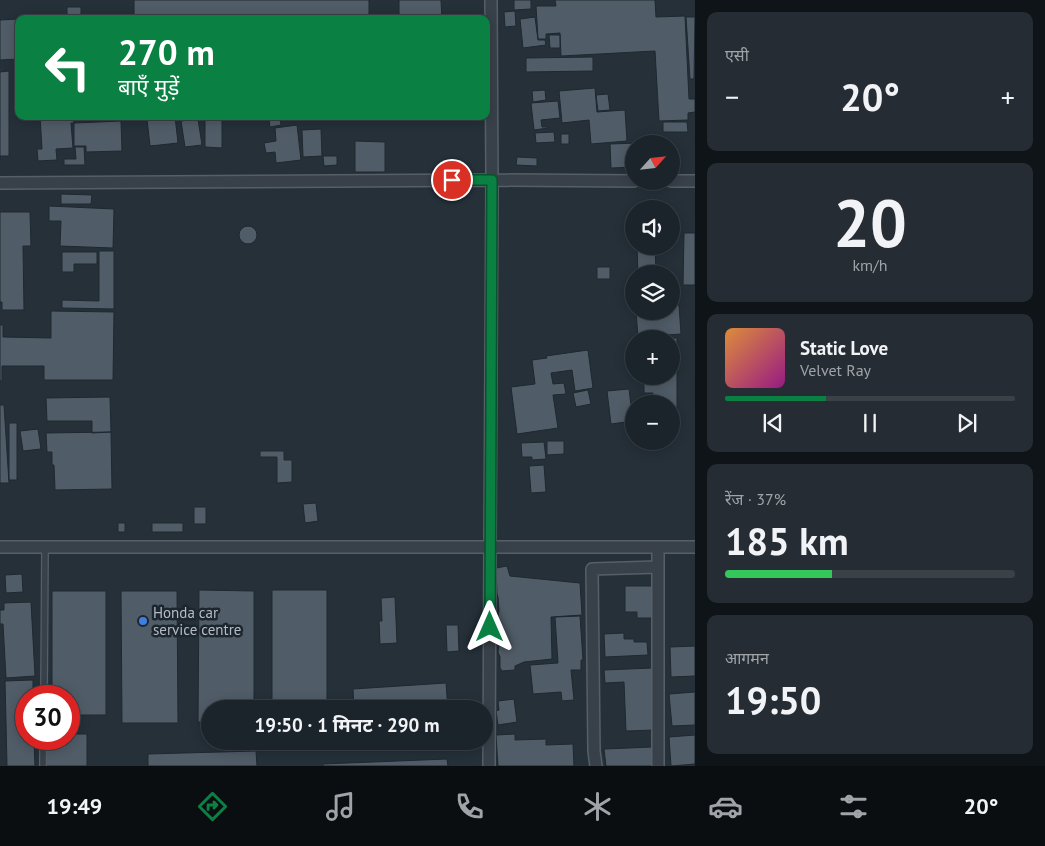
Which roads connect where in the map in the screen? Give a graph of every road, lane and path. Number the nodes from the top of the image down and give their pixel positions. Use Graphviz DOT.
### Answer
graph roads {
  1 [pos="491,0"];
  2 [pos="492,180"];
  3 [pos="625,181"];
  4 [pos="680,181"];
  5 [pos="695,181"];
  6 [pos="0,182"];
  7 [pos="0,547"];
  8 [pos="490,547"];
  9 [pos="45,548"];
  10 [pos="658,548"];
  11 [pos="695,548"];
  12 [pos="658,567"];
  13 [pos="44,685"];
  14 [pos="43,750"];
  15 [pos="43,766"];
  16 [pos="489,766"];
  17 [pos="596,766"];
  18 [pos="658,766"];
  1 -- 2 [label="street"];
  2 -- 3 [label="street"];
  2 -- 6 [label="street"];
  2 -- 8 [label="street"];
  4 -- 5 [label="street"];
  7 -- 9 [label="street"];
  8 -- 9 [label="street"];
  8 -- 10 [label="street"];
  8 -- 16 [label="street"];
  9 -- 13 [label="lane"];
  10 -- 11 [label="street"];
  10 -- 12 [label="street"];
  12 -- 17 [label="street"];
  12 -- 18 [label="street"];
  14 -- 15 [label="lane"];
}
